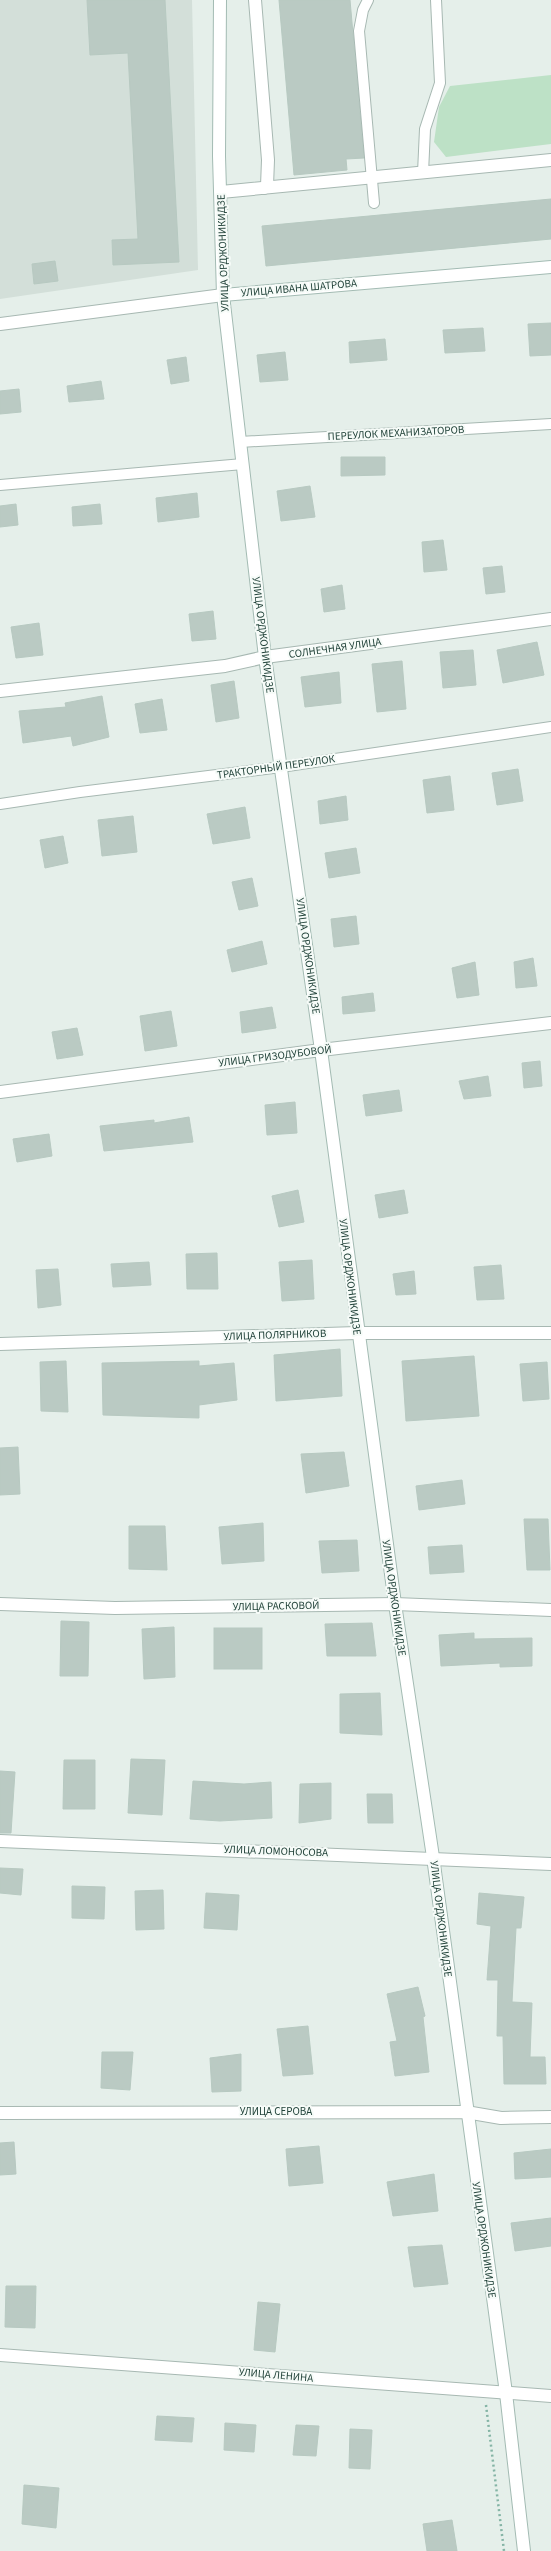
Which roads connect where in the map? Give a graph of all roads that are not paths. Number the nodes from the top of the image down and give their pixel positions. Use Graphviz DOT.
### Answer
graph roads {
  1 [pos="220,0"];
  2 [pos="254,0"];
  3 [pos="368,0"];
  4 [pos="436,0"];
  5 [pos="551,160"];
  6 [pos="424,173"];
  7 [pos="372,178"];
  8 [pos="264,188"];
  9 [pos="221,192"];
  10 [pos="374,203"];
  11 [pos="551,267"];
  12 [pos="223,295"];
  13 [pos="0,324"];
  14 [pos="551,424"];
  15 [pos="240,442"];
  16 [pos="243,464"];
  17 [pos="0,486"];
  18 [pos="551,619"];
  19 [pos="265,657"];
  20 [pos="0,691"];
  21 [pos="551,727"];
  22 [pos="281,767"];
  23 [pos="0,804"];
  24 [pos="551,1023"];
  25 [pos="321,1050"];
  26 [pos="0,1092"];
  27 [pos="357,1333"];
  28 [pos="551,1333"];
  29 [pos="0,1344"];
  30 [pos="0,1604"];
  31 [pos="394,1604"];
  32 [pos="551,1610"];
  33 [pos="0,1841"];
  34 [pos="433,1857"];
  35 [pos="551,1864"];
  36 [pos="466,2112"];
  37 [pos="0,2113"];
  38 [pos="551,2117"];
  39 [pos="0,2355"];
  40 [pos="506,2393"];
  41 [pos="551,2396"];
  42 [pos="524,2551"];
  1 -- 9 [label="street, УЛИЦА ОРДЖОНИКИДЗЕ"];
  2 -- 8 [label="street"];
  3 -- 7 [label="lane"];
  4 -- 6 [label="lane"];
  5 -- 6 [label="street"];
  6 -- 7 [label="street"];
  7 -- 8 [label="street"];
  7 -- 10 [label="lane"];
  8 -- 9 [label="street"];
  9 -- 12 [label="street, УЛИЦА ОРДЖОНИКИДЗЕ"];
  11 -- 12 [label="street, УЛИЦА ИВАНА ШАТРОВА"];
  12 -- 13 [label="street, УЛИЦА ИВАНА ШАТРОВА"];
  12 -- 15 [label="street, УЛИЦА ОРДЖОНИКИДЗЕ"];
  14 -- 15 [label="lane, ПЕРЕУЛОК МЕХАНИЗАТОРОВ"];
  15 -- 16 [label="street, УЛИЦА ОРДЖОНИКИДЗЕ"];
  16 -- 17 [label="lane"];
  16 -- 19 [label="street, УЛИЦА ОРДЖОНИКИДЗЕ"];
  18 -- 19 [label="street, СОЛНЕЧНАЯ УЛИЦА"];
  19 -- 20 [label="street, СОЛНЕЧНАЯ УЛИЦА"];
  19 -- 22 [label="street, УЛИЦА ОРДЖОНИКИДЗЕ"];
  21 -- 22 [label="lane, ТРАКТОРНЫЙ ПЕРЕУЛОК"];
  22 -- 23 [label="lane, ТРАКТОРНЫЙ ПЕРЕУЛОК"];
  22 -- 25 [label="street, УЛИЦА ОРДЖОНИКИДЗЕ"];
  24 -- 25 [label="street, УЛИЦА ГРИЗОДУБОВОЙ"];
  25 -- 26 [label="street, УЛИЦА ГРИЗОДУБОВОЙ"];
  25 -- 27 [label="street, УЛИЦА ОРДЖОНИКИДЗЕ"];
  27 -- 28 [label="street, УЛИЦА ПОЛЯРНИКОВ"];
  27 -- 29 [label="street, УЛИЦА ПОЛЯРНИКОВ"];
  27 -- 31 [label="street, УЛИЦА ОРДЖОНИКИДЗЕ"];
  30 -- 31 [label="street, УЛИЦА РАСКОВОЙ"];
  31 -- 32 [label="street, УЛИЦА РАСКОВОЙ"];
  31 -- 34 [label="street, УЛИЦА ОРДЖОНИКИДЗЕ"];
  33 -- 34 [label="street, УЛИЦА ЛОМОНОСОВА"];
  34 -- 35 [label="street, УЛИЦА ЛОМОНОСОВА"];
  34 -- 36 [label="street, УЛИЦА ОРДЖОНИКИДЗЕ"];
  36 -- 37 [label="street, УЛИЦА СЕРОВА"];
  36 -- 38 [label="street, УЛИЦА СЕРОВА"];
  36 -- 40 [label="street, УЛИЦА ОРДЖОНИКИДЗЕ"];
  39 -- 40 [label="street, УЛИЦА ЛЕНИНА"];
  40 -- 41 [label="street, УЛИЦА ЛЕНИНА"];
  40 -- 42 [label="street, УЛИЦА ОРДЖОНИКИДЗЕ"];
}
